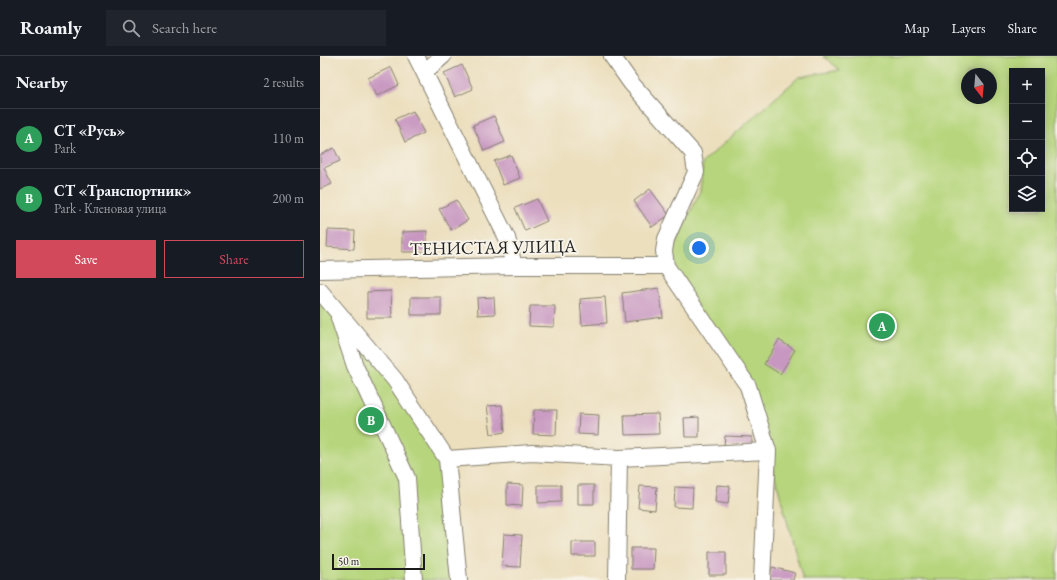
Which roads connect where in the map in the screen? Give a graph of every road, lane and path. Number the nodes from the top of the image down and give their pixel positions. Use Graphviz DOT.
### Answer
graph roads {
  1 [pos="416,56"];
  2 [pos="443,56"];
  3 [pos="612,56"];
  4 [pos="424,72"];
  5 [pos="514,266"];
  6 [pos="666,266"];
  7 [pos="320,270"];
  8 [pos="320,291"];
  9 [pos="337,311"];
  10 [pos="768,450"];
  11 [pos="619,458"];
  12 [pos="447,460"];
  13 [pos="414,580"];
  14 [pos="459,580"];
  15 [pos="617,580"];
  16 [pos="762,580"];
  1 -- 4 [label="street"];
  2 -- 4 [label="street"];
  3 -- 6 [label="street"];
  4 -- 5 [label="street"];
  5 -- 6 [label="street, ТЕНИСТАЯ УЛИЦА"];
  5 -- 7 [label="street, ТЕНИСТАЯ УЛИЦА"];
  6 -- 10 [label="street"];
  8 -- 9 [label="street"];
  9 -- 12 [label="street"];
  9 -- 13 [label="street"];
  10 -- 11 [label="street"];
  10 -- 16 [label="street"];
  11 -- 12 [label="street"];
  11 -- 15 [label="street"];
  12 -- 14 [label="street"];
}
